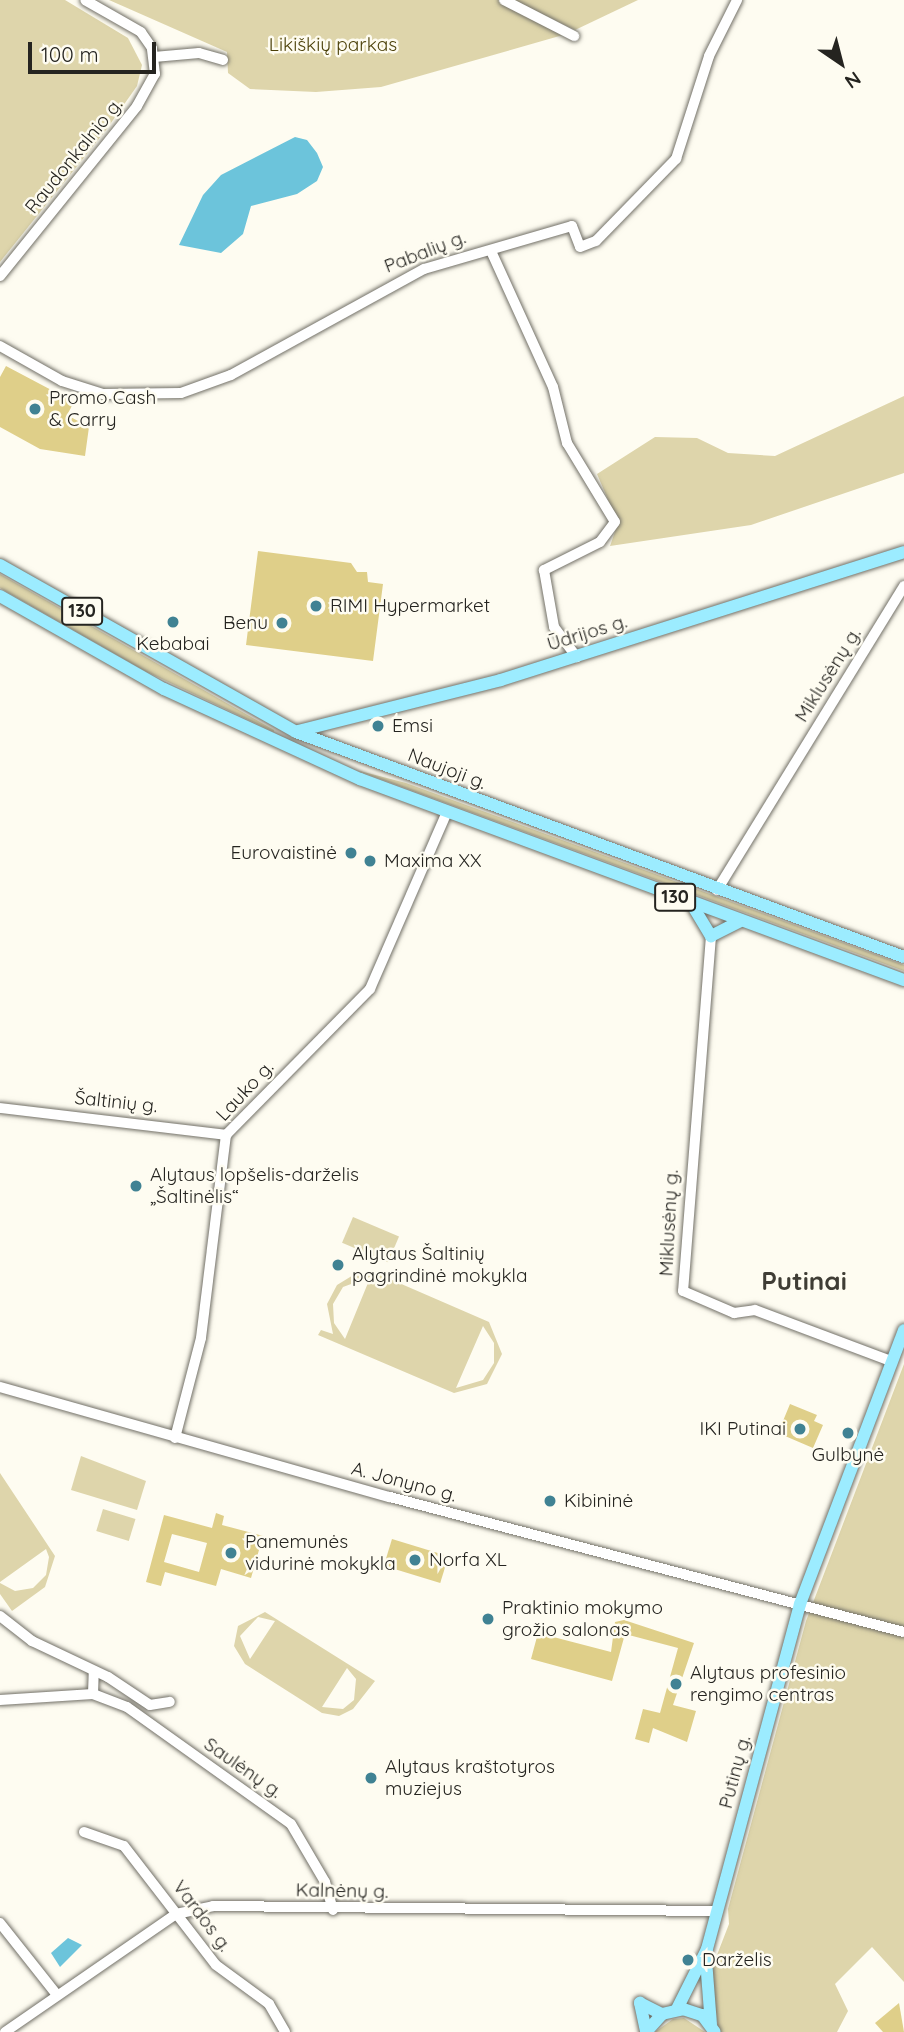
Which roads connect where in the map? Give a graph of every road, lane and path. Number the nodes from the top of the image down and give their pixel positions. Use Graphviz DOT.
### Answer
graph roads {
  1 [pos="85,0"];
  2 [pos="504,0"];
  3 [pos="737,0"];
  4 [pos="574,36"];
  5 [pos="154,57"];
  6 [pos="223,60"];
  7 [pos="491,251"];
  8 [pos="0,276"];
  9 [pos="0,346"];
  10 [pos="904,552"];
  11 [pos="0,565"];
  12 [pos="904,586"];
  13 [pos="0,596"];
  14 [pos="578,657"];
  15 [pos="296,732"];
  16 [pos="288,749"];
  17 [pos="447,812"];
  18 [pos="717,890"];
  19 [pos="691,903"];
  20 [pos="741,921"];
  21 [pos="710,936"];
  22 [pos="904,957"];
  23 [pos="904,980"];
  24 [pos="0,1108"];
  25 [pos="226,1135"];
  26 [pos="904,1330"];
  27 [pos="891,1361"];
  28 [pos="0,1387"];
  29 [pos="175,1438"];
  30 [pos="800,1604"];
  31 [pos="0,1616"];
  32 [pos="904,1632"];
  33 [pos="94,1671"];
  34 [pos="93,1694"];
  35 [pos="0,1700"];
  36 [pos="170,1702"];
  37 [pos="84,1832"];
  38 [pos="332,1910"];
  39 [pos="717,1911"];
  40 [pos="176,1914"];
  41 [pos="0,1923"];
  42 [pos="707,1949"];
  43 [pos="57,1996"];
  44 [pos="677,2009"];
  45 [pos="662,2014"];
  46 [pos="713,2028"];
  47 [pos="5,2032"];
  48 [pos="285,2032"];
  49 [pos="646,2032"];
  1 -- 5 [label="street"];
  2 -- 4 [label="street"];
  3 -- 7 [label="street, Pabalių g."];
  5 -- 6 [label="street"];
  5 -- 8 [label="street, Raudonkalnio g."];
  7 -- 9 [label="street, Pabalių g."];
  7 -- 14 [label="street"];
  10 -- 14 [label="main road, Ūdrijos g."];
  11 -- 15 [label="main road, Naujoji g. / 130"];
  12 -- 18 [label="street, Miklusėnų g."];
  13 -- 16 [label="main road, Naujoji g. / 130"];
  14 -- 15 [label="main road, Ūdrijos g."];
  15 -- 16 [label="main road"];
  15 -- 18 [label="main road, Naujoji g. / 130"];
  16 -- 17 [label="main road, Naujoji g. / 130"];
  17 -- 19 [label="main road, Naujoji g. / 130"];
  17 -- 25 [label="street, Lauko g."];
  18 -- 22 [label="main road, Naujoji g. / 130"];
  19 -- 20 [label="main road, Naujoji g. / 130"];
  19 -- 21 [label="main road"];
  20 -- 21 [label="main road"];
  20 -- 23 [label="main road, Naujoji g. / 130"];
  21 -- 27 [label="street, Miklusėnų g."];
  24 -- 25 [label="street, Šaltinių g."];
  25 -- 29 [label="street, Lauko g."];
  26 -- 27 [label="main road, Putinų g."];
  27 -- 30 [label="main road, Putinų g."];
  28 -- 29 [label="street, A. Jonyno g."];
  29 -- 30 [label="street, A. Jonyno g."];
  30 -- 32 [label="street"];
  30 -- 39 [label="main road, Putinų g."];
  31 -- 33 [label="street"];
  33 -- 34 [label="street"];
  33 -- 36 [label="street"];
  34 -- 35 [label="street, Saulėnų g."];
  34 -- 38 [label="street, Saulėnų g."];
  37 -- 40 [label="street, Vardos g."];
  38 -- 39 [label="street, Kalnėnų g."];
  38 -- 40 [label="street, Kalnėnų g."];
  39 -- 42 [label="main road, Putinų g."];
  40 -- 43 [label="street, Kalnėnų g."];
  40 -- 48 [label="street, Vardos g."];
  41 -- 43 [label="street"];
  42 -- 44 [label="main road, Putinų g."];
  42 -- 46 [label="main road, Putinų g."];
  43 -- 47 [label="street, Kalnėnų g."];
  44 -- 45 [label="main road"];
  44 -- 46 [label="main road"];
  45 -- 49 [label="main road"];
  45 -- 49 [label="main road"];
}
